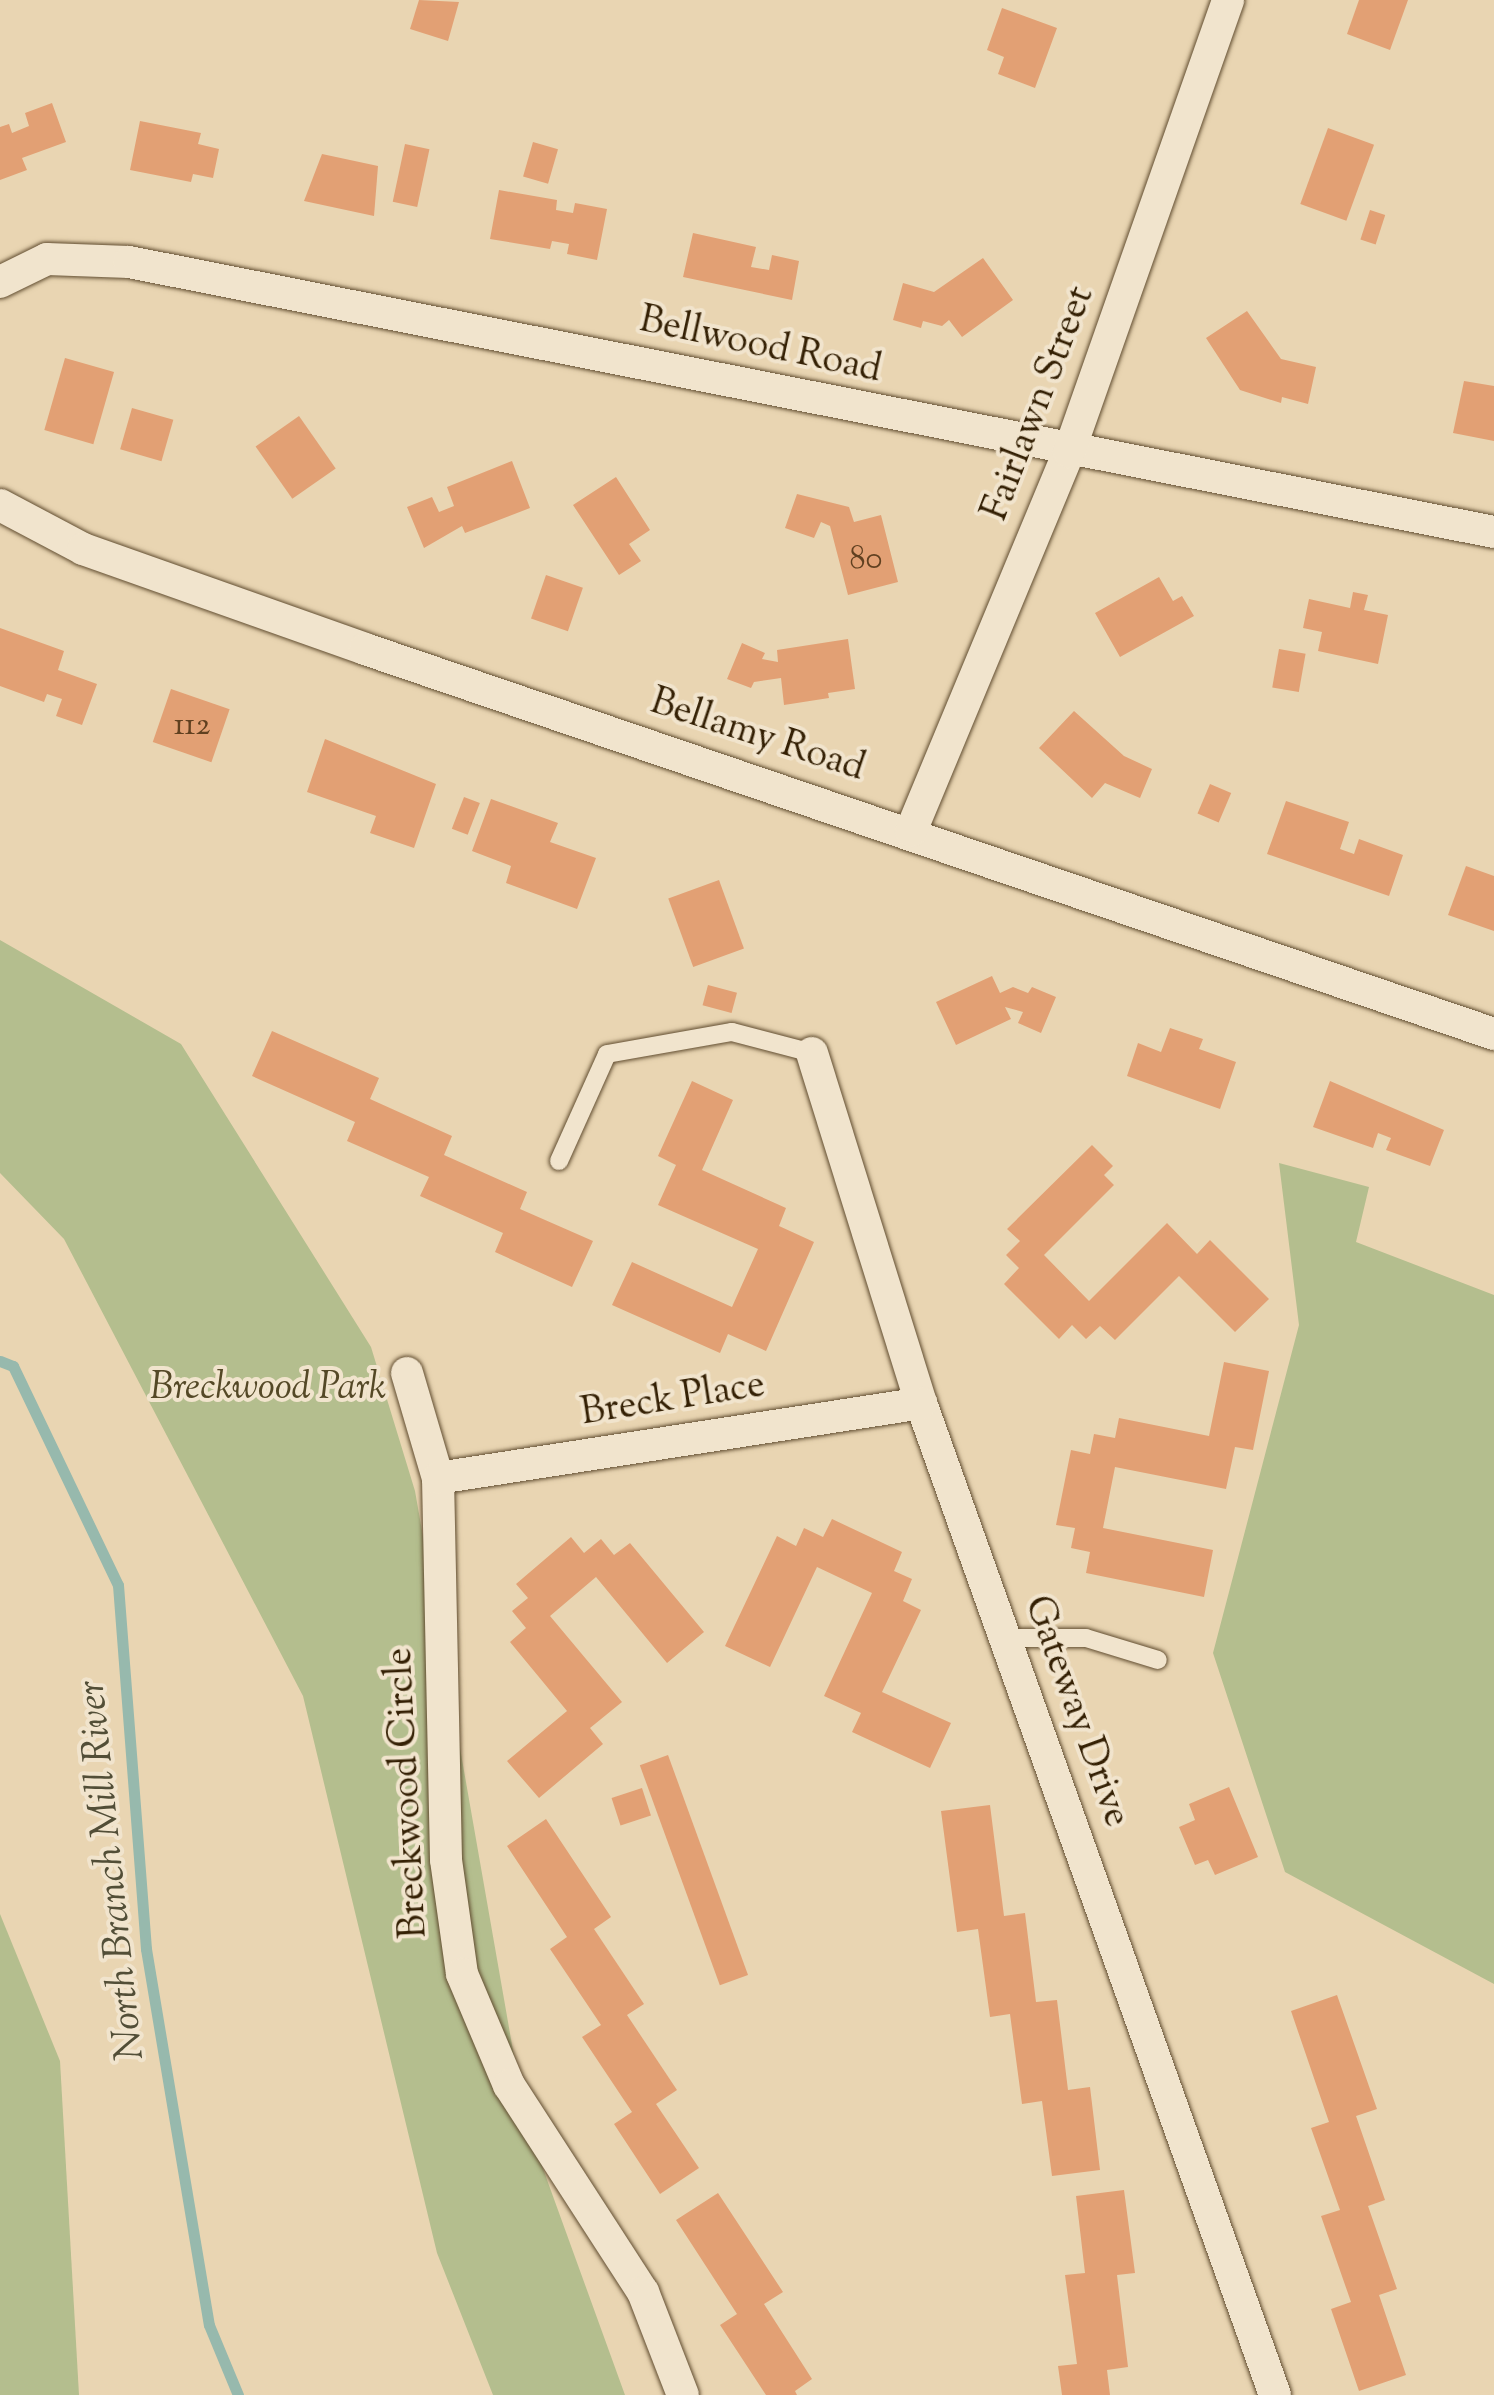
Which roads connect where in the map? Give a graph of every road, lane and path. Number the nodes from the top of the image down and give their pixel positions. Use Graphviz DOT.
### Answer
graph roads {
  1 [pos="1228,0"];
  2 [pos="6,278"];
  3 [pos="1069,452"];
  4 [pos="0,505"];
  5 [pos="1494,532"];
  6 [pos="911,831"];
  7 [pos="1494,1034"];
  8 [pos="812,1053"];
  9 [pos="559,1161"];
  10 [pos="407,1373"];
  11 [pos="920,1403"];
  12 [pos="438,1478"];
  13 [pos="1006,1638"];
  14 [pos="1158,1660"];
  15 [pos="683,2395"];
  16 [pos="1275,2395"];
  1 -- 3 [label="street, Fairlawn Street"];
  2 -- 3 [label="street, Bellwood Road"];
  3 -- 5 [label="street, Bellwood Road"];
  3 -- 6 [label="street, Fairlawn Street"];
  4 -- 6 [label="street, Bellamy Road"];
  6 -- 7 [label="street, Bellamy Road"];
  8 -- 9 [label="lane"];
  8 -- 11 [label="street, Gateway Drive"];
  10 -- 12 [label="street, Breckwood Circle"];
  11 -- 12 [label="street, Breck Place"];
  11 -- 13 [label="street, Gateway Drive"];
  12 -- 15 [label="street, Breckwood Circle"];
  13 -- 14 [label="lane"];
  13 -- 16 [label="street, Gateway Drive"];
}
